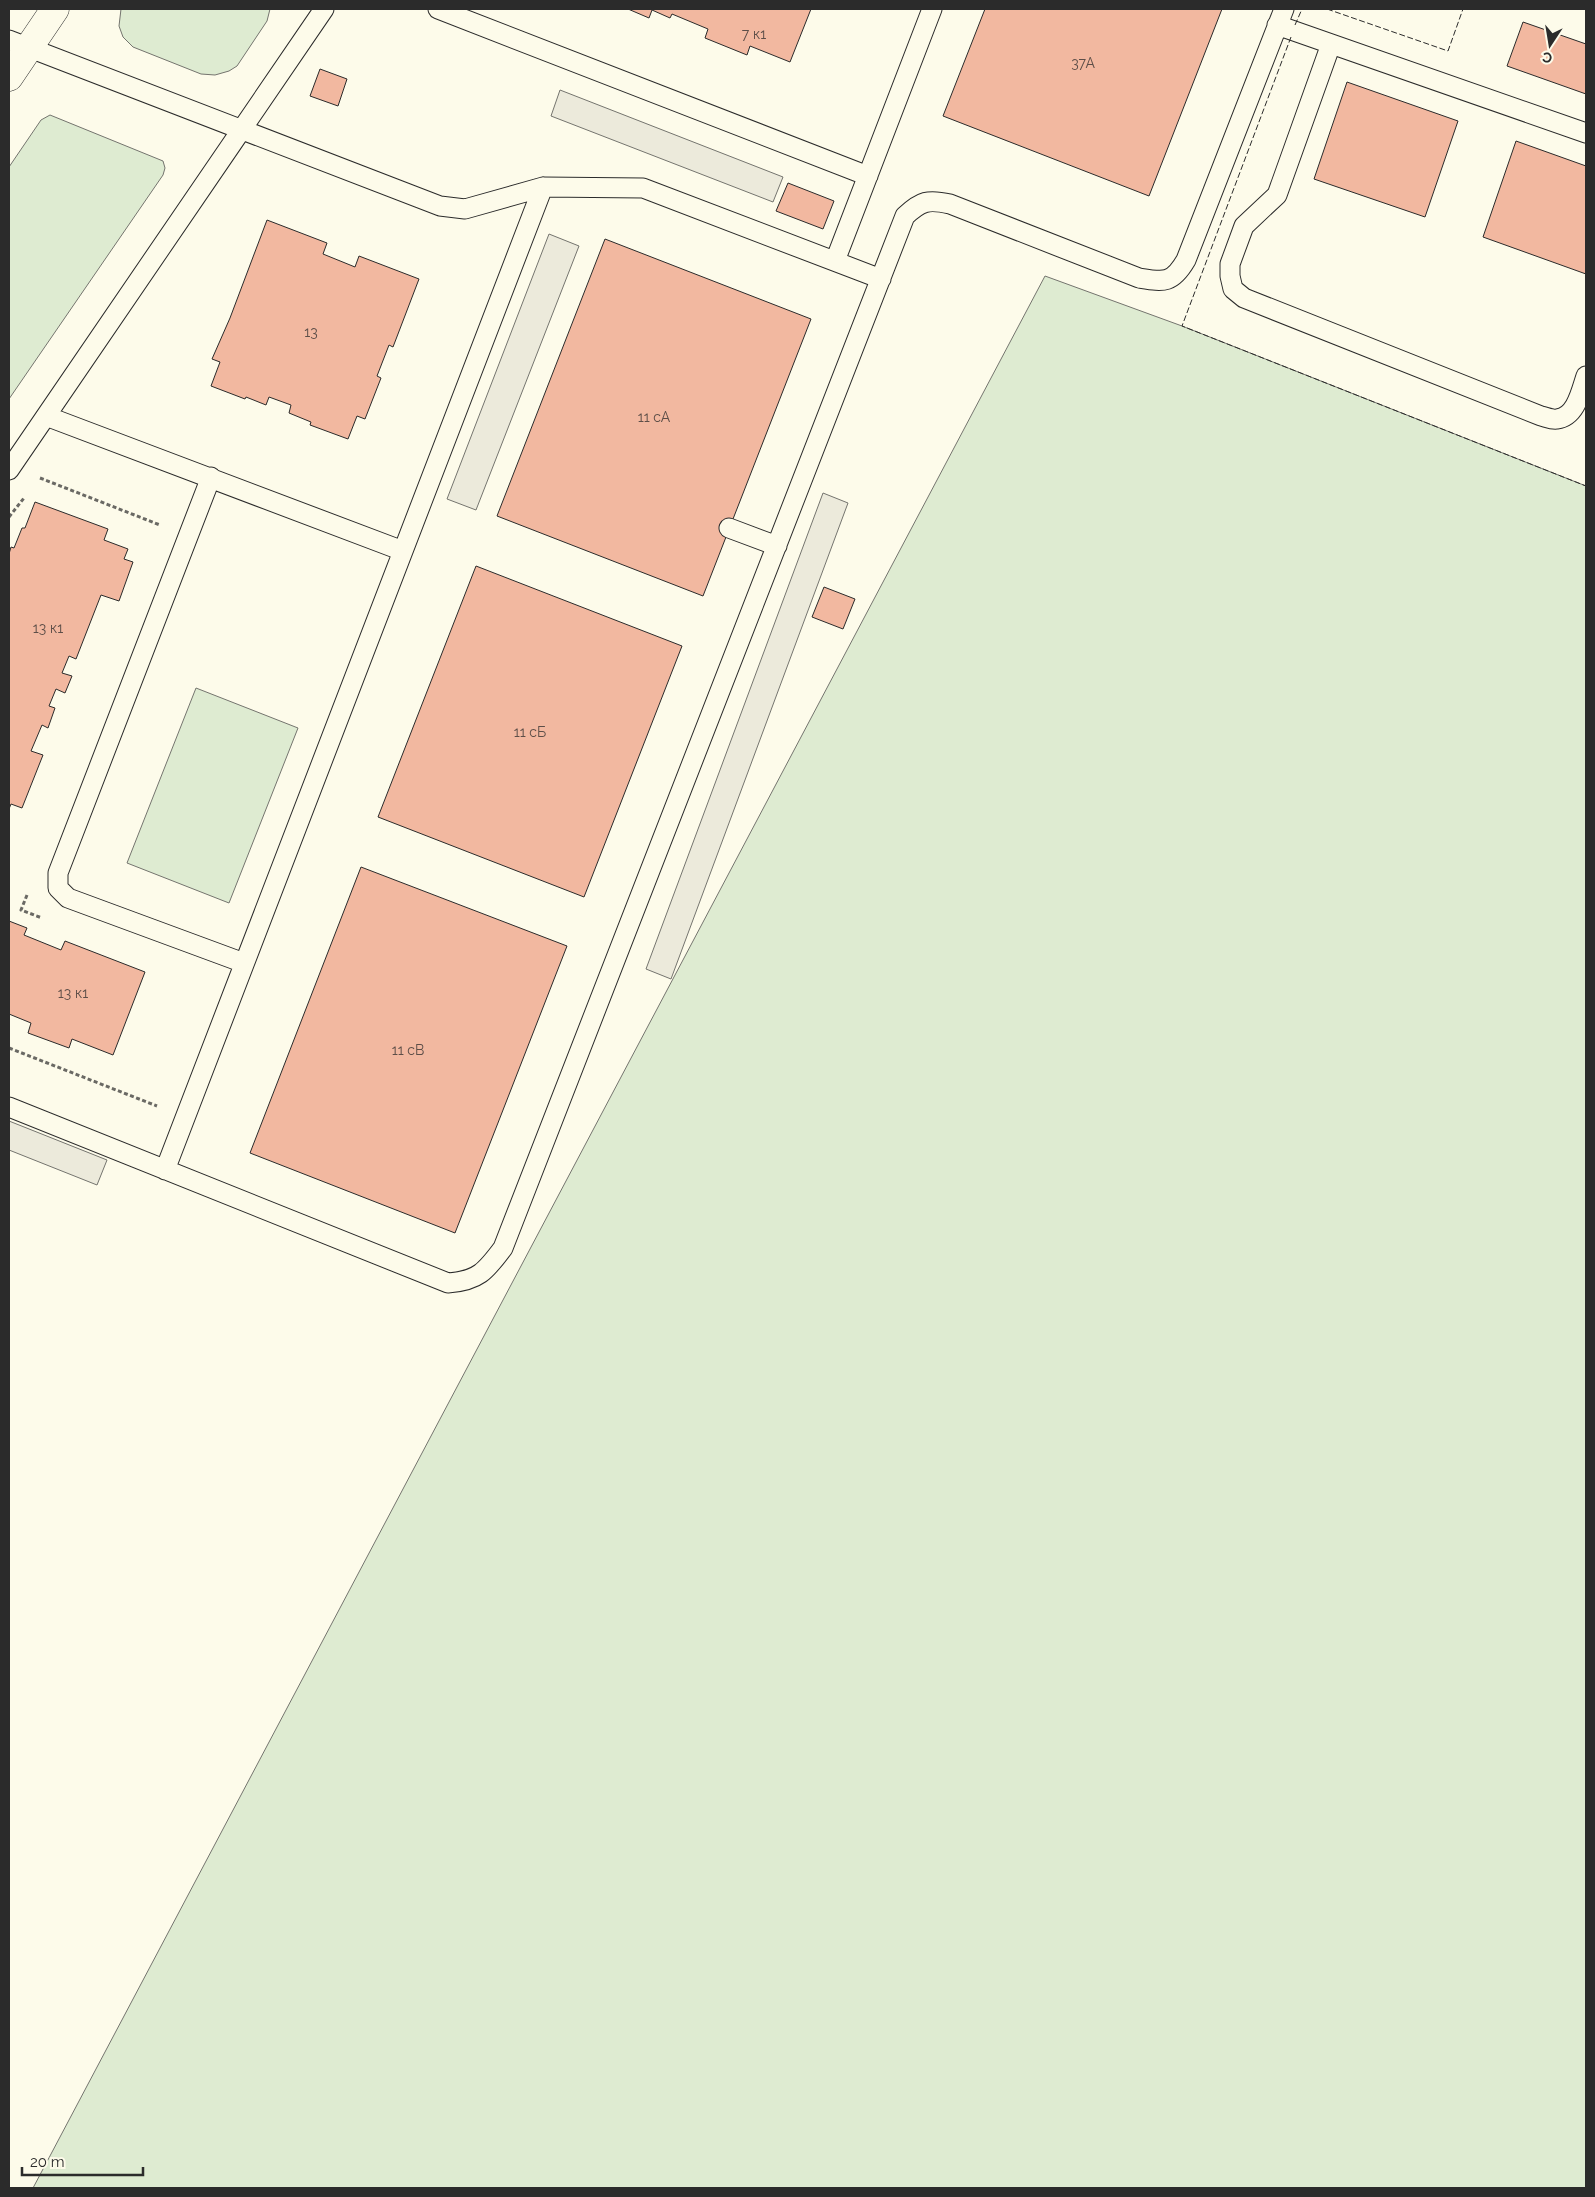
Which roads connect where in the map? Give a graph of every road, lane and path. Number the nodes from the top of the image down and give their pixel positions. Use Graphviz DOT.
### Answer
graph roads {
  1 [pos="55,9"];
  2 [pos="324,9"];
  3 [pos="438,9"];
  4 [pos="932,9"];
  5 [pos="1278,14"];
  6 [pos="19,44"];
  7 [pos="1331,44"];
  8 [pos="9,77"];
  9 [pos="242,129"];
  10 [pos="1586,133"];
  11 [pos="868,176"];
  12 [pos="543,187"];
  13 [pos="835,261"];
  14 [pos="881,279"];
  15 [pos="1586,376"];
  16 [pos="46,416"];
  17 [pos="9,470"];
  18 [pos="210,478"];
  19 [pos="729,528"];
  20 [pos="777,546"];
  21 [pos="403,551"];
  22 [pos="244,963"];
  23 [pos="9,1048"];
  24 [pos="9,1108"];
  25 [pos="164,1108"];
  26 [pos="165,1170"];
  1 -- 6 [label="street"];
  2 -- 9 [label="lane"];
  3 -- 11 [label="lane"];
  4 -- 11 [label="lane"];
  5 -- 7 [label="lane"];
  5 -- 14 [label="lane"];
  6 -- 8 [label="street"];
  6 -- 9 [label="lane"];
  7 -- 10 [label="lane"];
  7 -- 15 [label="lane"];
  9 -- 12 [label="lane"];
  9 -- 16 [label="lane"];
  11 -- 13 [label="lane"];
  12 -- 13 [label="lane"];
  12 -- 21 [label="lane"];
  13 -- 14 [label="lane"];
  14 -- 20 [label="lane"];
  16 -- 17 [label="lane"];
  16 -- 18 [label="lane"];
  18 -- 21 [label="lane"];
  18 -- 22 [label="lane"];
  19 -- 20 [label="lane"];
  20 -- 26 [label="lane"];
  21 -- 22 [label="lane"];
  22 -- 26 [label="lane"];
  23 -- 25 [label="path"];
  24 -- 26 [label="lane"];
}
